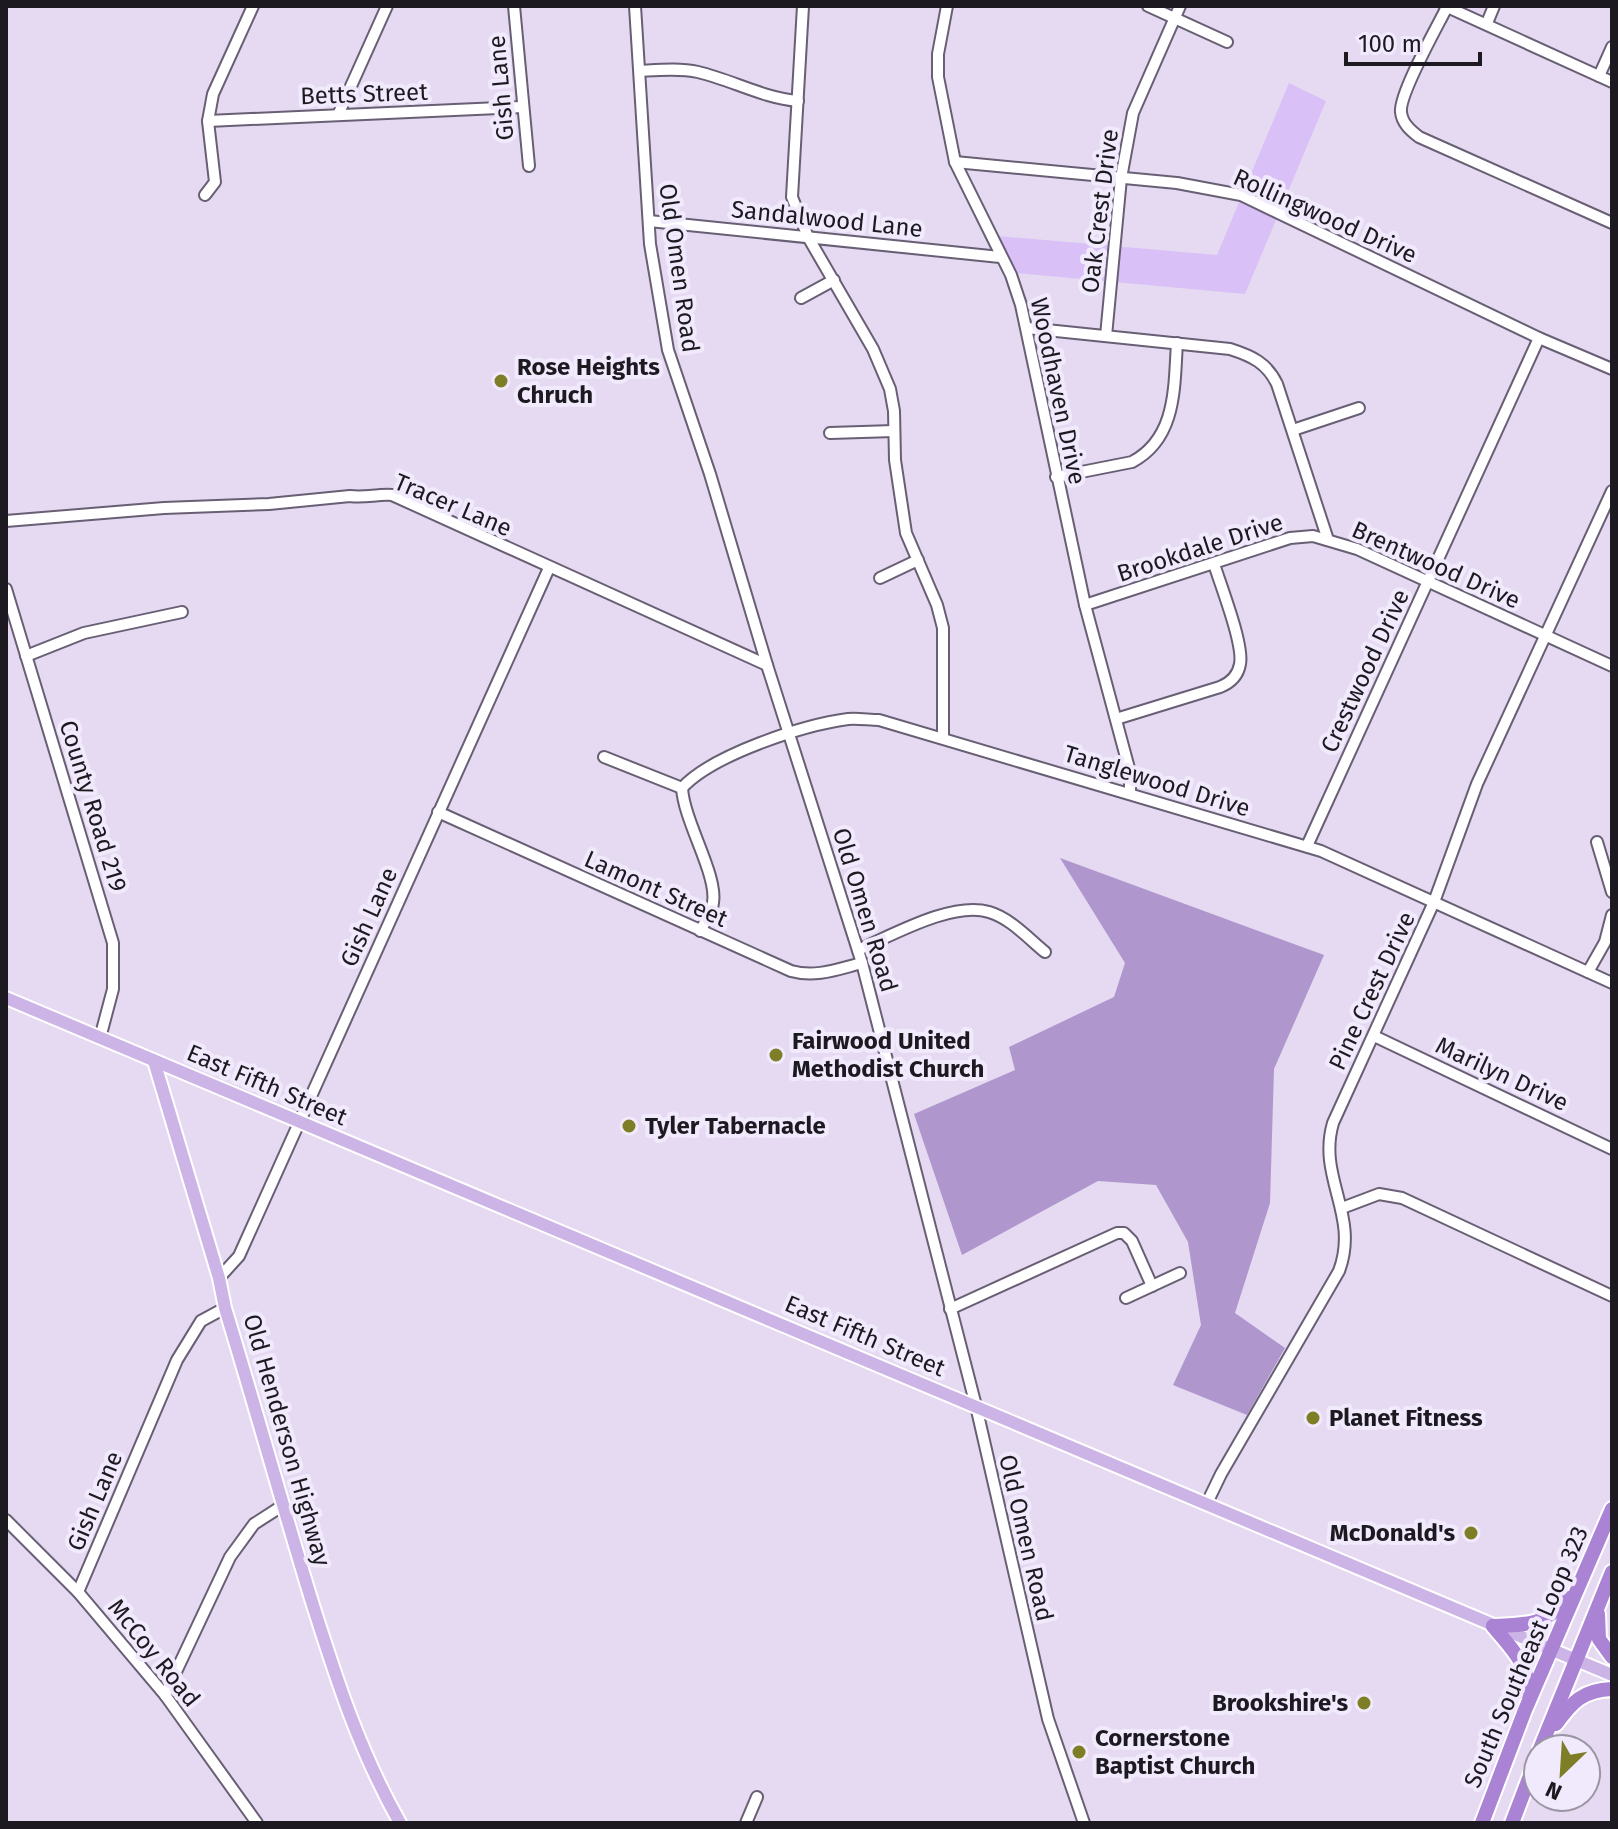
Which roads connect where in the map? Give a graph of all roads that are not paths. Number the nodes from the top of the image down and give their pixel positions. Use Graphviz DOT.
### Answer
graph roads {
  1 [pos="253,6"];
  2 [pos="387,6"];
  3 [pos="514,6"];
  4 [pos="635,6"];
  5 [pos="803,6"];
  6 [pos="947,6"];
  7 [pos="1148,6"];
  8 [pos="1180,6"];
  9 [pos="1446,6"];
  10 [pos="1494,6"];
  11 [pos="1175,18"];
  12 [pos="1487,23"];
  13 [pos="1227,42"];
  14 [pos="1612,47"];
  15 [pos="640,71"];
  16 [pos="1599,76"];
  17 [pos="1612,82"];
  18 [pos="798,101"];
  19 [pos="522,107"];
  20 [pos="338,115"];
  21 [pos="208,121"];
  22 [pos="955,162"];
  23 [pos="529,166"];
  24 [pos="1121,178"];
  25 [pos="205,195"];
  26 [pos="649,221"];
  27 [pos="1612,223"];
  28 [pos="808,237"];
  29 [pos="1000,257"];
  30 [pos="834,280"];
  31 [pos="801,298"];
  32 [pos="1027,328"];
  33 [pos="1106,336"];
  34 [pos="1539,338"];
  35 [pos="1177,343"];
  36 [pos="1612,369"];
  37 [pos="1359,408"];
  38 [pos="1293,430"];
  39 [pos="894,431"];
  40 [pos="830,433"];
  41 [pos="1056,477"];
  42 [pos="1612,491"];
  43 [pos="6,521"];
  44 [pos="1328,540"];
  45 [pos="918,560"];
  46 [pos="1214,564"];
  47 [pos="549,568"];
  48 [pos="880,578"];
  49 [pos="1428,583"];
  50 [pos="6,589"];
  51 [pos="1085,605"];
  52 [pos="182,612"];
  53 [pos="1546,635"];
  54 [pos="26,656"];
  55 [pos="767,665"];
  56 [pos="1612,666"];
  57 [pos="1116,719"];
  58 [pos="790,732"];
  59 [pos="943,737"];
  60 [pos="604,757"];
  61 [pos="682,788"];
  62 [pos="1130,793"];
  63 [pos="438,812"];
  64 [pos="1597,842"];
  65 [pos="1307,846"];
  66 [pos="1612,892"];
  67 [pos="1434,902"];
  68 [pos="1612,915"];
  69 [pos="700,931"];
  70 [pos="858,950"];
  71 [pos="1045,952"];
  72 [pos="862,963"];
  73 [pos="1588,972"];
  74 [pos="1612,983"];
  75 [pos="6,998"];
  76 [pos="1374,1036"];
  77 [pos="100,1038"];
  78 [pos="154,1061"];
  79 [pos="299,1122"];
  80 [pos="1612,1149"];
  81 [pos="1342,1208"];
  82 [pos="1180,1273"];
  83 [pos="219,1278"];
  84 [pos="1152,1286"];
  85 [pos="1612,1296"];
  86 [pos="1126,1298"];
  87 [pos="225,1308"];
  88 [pos="950,1309"];
  89 [pos="976,1406"];
  90 [pos="1207,1503"];
  91 [pos="282,1506"];
  92 [pos="1612,1509"];
  93 [pos="6,1520"];
  94 [pos="1612,1572"];
  95 [pos="1577,1588"];
  96 [pos="78,1592"];
  97 [pos="1599,1603"];
  98 [pos="1493,1626"];
  99 [pos="1550,1650"];
  100 [pos="1612,1657"];
  101 [pos="1575,1660"];
  102 [pos="1612,1675"];
  103 [pos="1612,1689"];
  104 [pos="165,1695"];
  105 [pos="1525,1710"];
  106 [pos="1546,1733"];
  107 [pos="1552,1733"];
  108 [pos="757,1797"];
  109 [pos="1522,1797"];
  110 [pos="257,1823"];
  111 [pos="400,1823"];
  112 [pos="746,1823"];
  113 [pos="1084,1823"];
  114 [pos="1482,1823"];
  115 [pos="1512,1823"];
  1 -- 21 [label="street"];
  2 -- 20 [label="street"];
  3 -- 19 [label="street, Gish Lane"];
  4 -- 15 [label="street, Old Omen Road"];
  5 -- 18 [label="street"];
  6 -- 22 [label="street, Woodhaven Drive"];
  7 -- 11 [label="street"];
  8 -- 11 [label="street, Oak Crest Drive"];
  9 -- 12 [label="street"];
  9 -- 27 [label="street"];
  10 -- 12 [label="street"];
  11 -- 13 [label="street"];
  11 -- 24 [label="street, Oak Crest Drive"];
  12 -- 16 [label="street"];
  14 -- 16 [label="street"];
  15 -- 18 [label="street"];
  15 -- 26 [label="street, Old Omen Road"];
  16 -- 17 [label="street"];
  18 -- 28 [label="street"];
  19 -- 20 [label="street, Betts Street"];
  19 -- 23 [label="street, Gish Lane"];
  20 -- 21 [label="street, Betts Street"];
  21 -- 25 [label="street"];
  22 -- 24 [label="street, Rollingwood Drive"];
  22 -- 29 [label="street, Woodhaven Drive"];
  24 -- 33 [label="street, Oak Crest Drive"];
  24 -- 34 [label="street, Rollingwood Drive"];
  26 -- 28 [label="street, Sandalwood Lane"];
  26 -- 55 [label="street, Old Omen Road"];
  28 -- 29 [label="street, Sandalwood Lane"];
  28 -- 30 [label="street"];
  29 -- 32 [label="street, Woodhaven Drive"];
  30 -- 31 [label="street"];
  30 -- 39 [label="street"];
  32 -- 33 [label="street, Brentwood Drive"];
  32 -- 41 [label="street, Woodhaven Drive"];
  33 -- 35 [label="street, Brentwood Drive"];
  34 -- 36 [label="street, Rollingwood Drive"];
  34 -- 49 [label="street, Crestwood Drive"];
  35 -- 38 [label="street, Brentwood Drive"];
  35 -- 41 [label="street"];
  37 -- 38 [label="street"];
  38 -- 44 [label="street, Brentwood Drive"];
  39 -- 40 [label="street"];
  39 -- 45 [label="street"];
  41 -- 51 [label="street, Woodhaven Drive"];
  42 -- 53 [label="street, Pine Crest Drive"];
  43 -- 47 [label="street, Tracer Lane"];
  44 -- 46 [label="street, Brookdale Drive"];
  44 -- 49 [label="street, Brentwood Drive"];
  45 -- 48 [label="street"];
  45 -- 59 [label="street"];
  46 -- 51 [label="street, Brookdale Drive"];
  46 -- 57 [label="street"];
  47 -- 55 [label="street, Tracer Lane"];
  47 -- 63 [label="street, Gish Lane"];
  49 -- 53 [label="street, Brentwood Drive"];
  49 -- 65 [label="street, Crestwood Drive"];
  50 -- 54 [label="street, County Road 219"];
  51 -- 57 [label="street, Woodhaven Drive"];
  52 -- 54 [label="street"];
  53 -- 56 [label="street, Brentwood Drive"];
  53 -- 67 [label="street, Pine Crest Drive"];
  54 -- 77 [label="street, County Road 219"];
  55 -- 58 [label="street, Old Omen Road"];
  57 -- 62 [label="street, Woodhaven Drive"];
  58 -- 59 [label="street, Tanglewood Drive"];
  58 -- 61 [label="street, Tanglewood Drive"];
  58 -- 70 [label="street, Old Omen Road"];
  59 -- 62 [label="street, Tanglewood Drive"];
  60 -- 61 [label="street"];
  61 -- 69 [label="street"];
  62 -- 65 [label="street, Tanglewood Drive"];
  63 -- 69 [label="street, Lamont Street"];
  63 -- 79 [label="street, Gish Lane"];
  64 -- 66 [label="street"];
  65 -- 67 [label="street, Tanglewood Drive"];
  67 -- 73 [label="street, Tanglewood Drive"];
  67 -- 76 [label="street, Pine Crest Drive"];
  68 -- 73 [label="street"];
  69 -- 72 [label="street, Lamont Street"];
  70 -- 71 [label="street"];
  70 -- 72 [label="street, Old Omen Road"];
  72 -- 88 [label="street, Old Omen Road"];
  73 -- 74 [label="street, Tanglewood Drive"];
  75 -- 77 [label="main road, East Fifth Street"];
  76 -- 80 [label="street, Marilyn Drive"];
  76 -- 81 [label="street, Pine Crest Drive"];
  77 -- 78 [label="main road, East Fifth Street"];
  78 -- 79 [label="main road, East Fifth Street"];
  78 -- 83 [label="main road, Old Henderson Highway"];
  79 -- 83 [label="street, Gish Lane"];
  79 -- 89 [label="main road, East Fifth Street"];
  81 -- 85 [label="street"];
  81 -- 90 [label="street, Pine Crest Drive"];
  82 -- 84 [label="street"];
  83 -- 87 [label="main road, Old Henderson Highway"];
  84 -- 86 [label="street"];
  84 -- 88 [label="street"];
  87 -- 91 [label="main road, Old Henderson Highway"];
  87 -- 96 [label="street, Gish Lane"];
  88 -- 89 [label="street, Old Omen Road"];
  89 -- 90 [label="main road, East Fifth Street"];
  89 -- 113 [label="street, Old Omen Road"];
  90 -- 98 [label="main road, East Fifth Street"];
  91 -- 104 [label="street"];
  91 -- 111 [label="main road, Old Henderson Highway"];
  92 -- 95 [label="highway, South Southeast Loop 323"];
  93 -- 96 [label="street, McCoy Road"];
  94 -- 97 [label="highway, South Southeast Loop 323"];
  95 -- 98 [label="highway"];
  95 -- 99 [label="highway, South Southeast Loop 323"];
  96 -- 104 [label="street, McCoy Road"];
  97 -- 100 [label="highway"];
  97 -- 101 [label="highway, South Southeast Loop 323"];
  98 -- 99 [label="main road, East Fifth Street"];
  98 -- 105 [label="highway"];
  99 -- 101 [label="main road, East Fifth Street"];
  99 -- 105 [label="highway, South Southeast Loop 323"];
  101 -- 102 [label="main road, East Fifth Street"];
  101 -- 106 [label="highway, South Southeast Loop 323"];
  103 -- 107 [label="highway"];
  104 -- 110 [label="street, McCoy Road"];
  105 -- 114 [label="highway, South Southeast Loop 323"];
  108 -- 112 [label="street"];
  109 -- 115 [label="highway, South Southeast Loop 323"];
}
